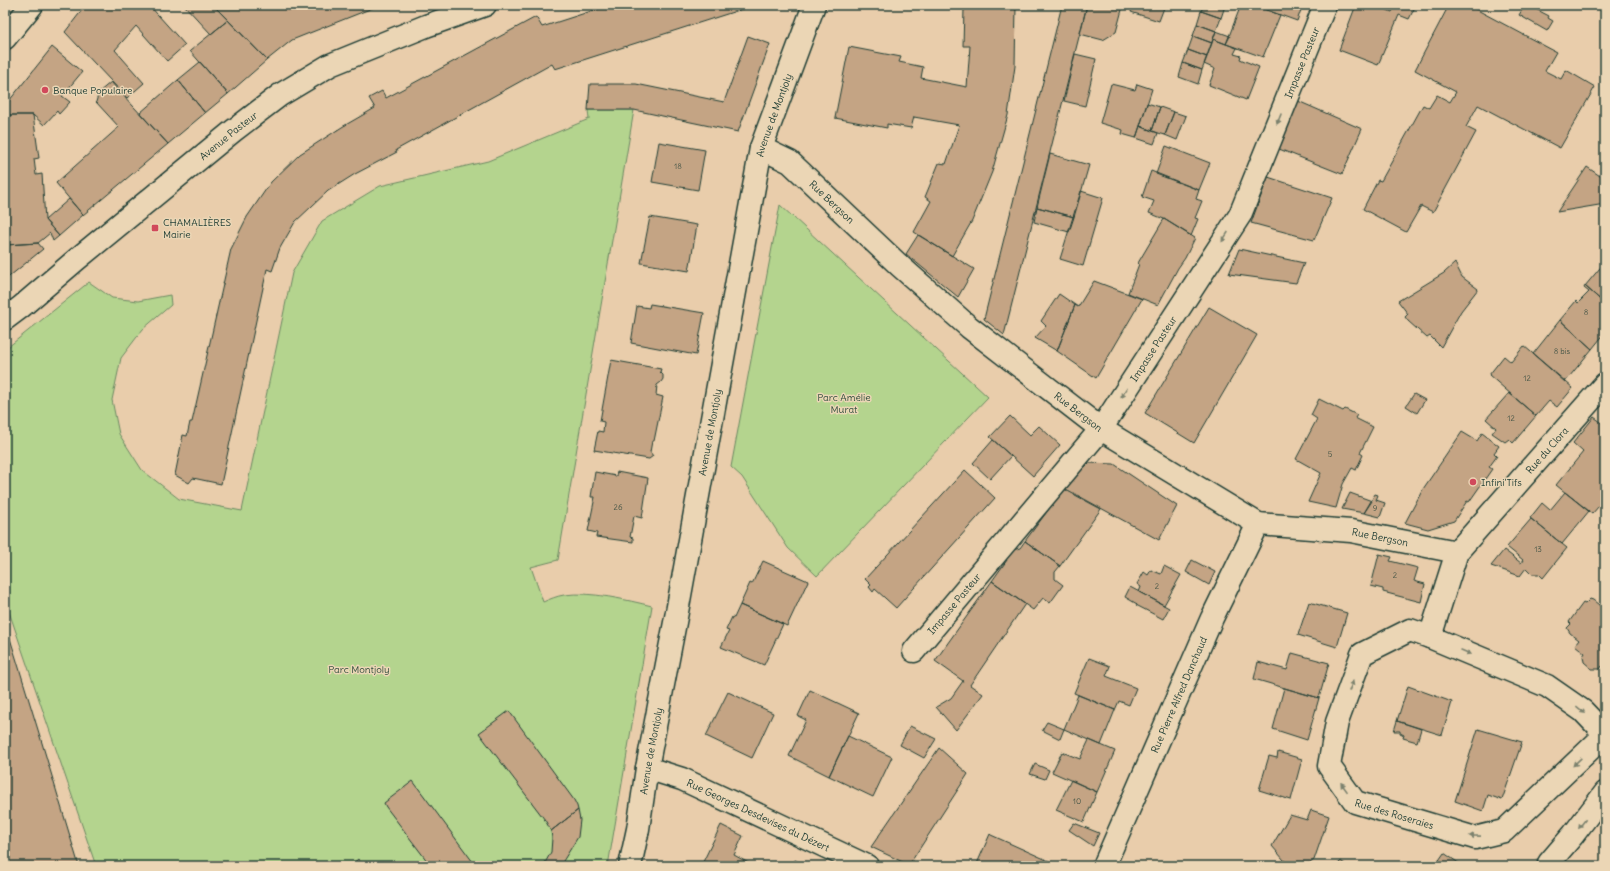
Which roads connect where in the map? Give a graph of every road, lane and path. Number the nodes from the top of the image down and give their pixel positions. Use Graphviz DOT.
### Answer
graph roads {
  1 [pos="32,5"];
  2 [pos="485,5"];
  3 [pos="814,5"];
  4 [pos="1325,5"];
  5 [pos="5,38"];
  6 [pos="761,148"];
  7 [pos="5,319"];
  8 [pos="1605,384"];
  9 [pos="1101,428"];
  10 [pos="1258,524"];
  11 [pos="1457,552"];
  12 [pos="1430,637"];
  13 [pos="914,651"];
  14 [pos="1605,735"];
  15 [pos="647,768"];
  16 [pos="1605,793"];
  17 [pos="1550,865"];
  18 [pos="630,866"];
  19 [pos="867,866"];
  20 [pos="1104,866"];
  1 -- 5 [label="street"];
  2 -- 7 [label="street, Avenue Pasteur"];
  3 -- 6 [label="street, Avenue de Montjoly"];
  4 -- 9 [label="street, Impasse Pasteur, one-way"];
  6 -- 9 [label="street, Rue Bergson"];
  6 -- 15 [label="street, Avenue de Montjoly"];
  8 -- 11 [label="street, Rue du Clora"];
  9 -- 10 [label="street, Rue Bergson"];
  9 -- 13 [label="street, Impasse Pasteur"];
  10 -- 11 [label="street, Rue Bergson"];
  10 -- 20 [label="street, Rue Pierre Alfred Danchaud"];
  11 -- 12 [label="street"];
  12 -- 14 [label="street, Rue des Roseraies, one-way"];
  14 -- 12 [label="street, Rue des Roseraies, one-way"];
  15 -- 18 [label="street, Avenue de Montjoly"];
  15 -- 19 [label="street, Rue Georges Desdevises du Dézert"];
  16 -- 17 [label="street, one-way"];
}
